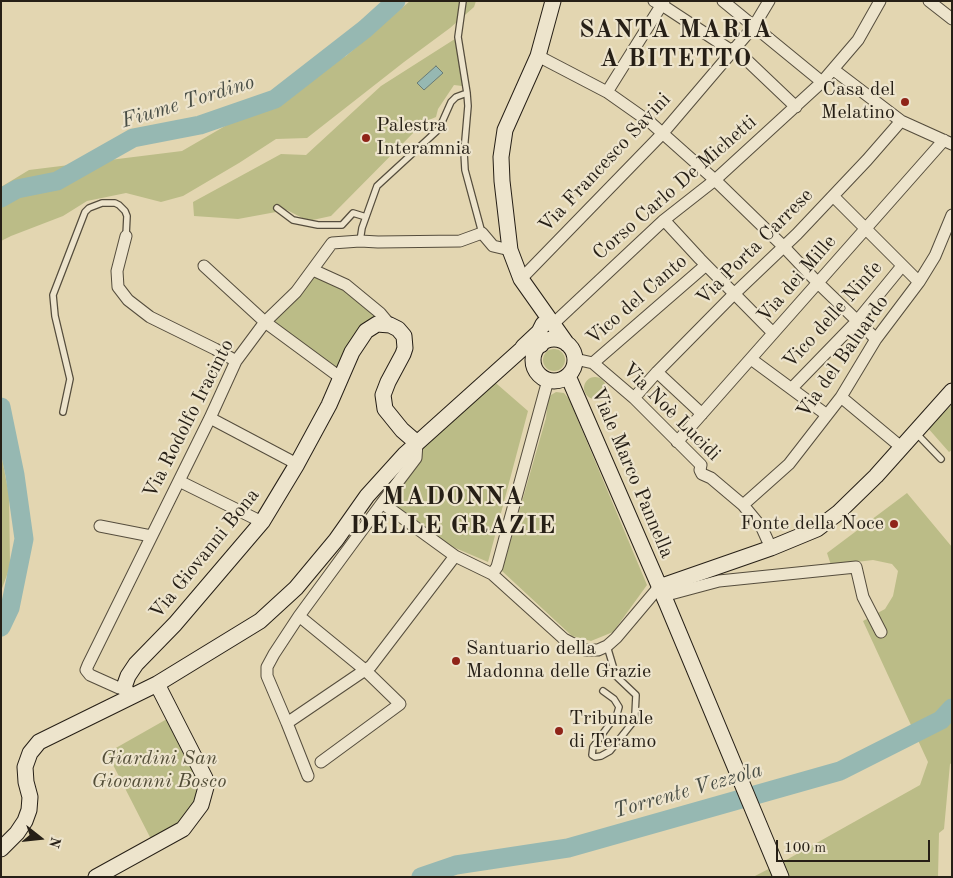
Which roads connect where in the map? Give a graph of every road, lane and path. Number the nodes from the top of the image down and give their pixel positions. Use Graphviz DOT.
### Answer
graph roads {
  1 [pos="463,1"];
  2 [pos="553,1"];
  3 [pos="723,1"];
  4 [pos="769,1"];
  5 [pos="880,1"];
  6 [pos="929,1"];
  7 [pos="660,2"];
  8 [pos="952,18"];
  9 [pos="754,26"];
  10 [pos="733,50"];
  11 [pos="538,56"];
  12 [pos="834,70"];
  13 [pos="822,82"];
  14 [pos="467,92"];
  15 [pos="606,92"];
  16 [pos="796,107"];
  17 [pos="901,121"];
  18 [pos="662,134"];
  19 [pos="948,142"];
  20 [pos="715,180"];
  21 [pos="833,196"];
  22 [pos="277,208"];
  23 [pos="952,215"];
  24 [pos="366,217"];
  25 [pos="664,220"];
  26 [pos="865,230"];
  27 [pos="482,233"];
  28 [pos="126,236"];
  29 [pos="360,241"];
  30 [pos="784,247"];
  31 [pos="510,250"];
  32 [pos="706,265"];
  33 [pos="204,266"];
  34 [pos="902,266"];
  35 [pos="313,270"];
  36 [pos="521,279"];
  37 [pos="919,282"];
  38 [pos="818,283"];
  39 [pos="734,294"];
  40 [pos="546,320"];
  41 [pos="857,320"];
  42 [pos="265,322"];
  43 [pos="390,325"];
  44 [pos="774,333"];
  45 [pos="876,339"];
  46 [pos="543,343"];
  47 [pos="567,344"];
  48 [pos="523,348"];
  49 [pos="751,358"];
  50 [pos="575,359"];
  51 [pos="236,361"];
  52 [pos="509,362"];
  53 [pos="594,363"];
  54 [pos="534,365"];
  55 [pos="657,372"];
  56 [pos="568,376"];
  57 [pos="341,378"];
  58 [pos="548,380"];
  59 [pos="792,388"];
  60 [pos="952,391"];
  61 [pos="840,396"];
  62 [pos="634,398"];
  63 [pos="63,412"];
  64 [pos="702,414"];
  65 [pos="827,415"];
  66 [pos="210,418"];
  67 [pos="915,432"];
  68 [pos="677,442"];
  69 [pos="417,443"];
  70 [pos="901,447"];
  71 [pos="941,459"];
  72 [pos="297,464"];
  73 [pos="179,481"];
  74 [pos="382,504"];
  75 [pos="743,505"];
  76 [pos="262,522"];
  77 [pos="100,526"];
  78 [pos="151,536"];
  79 [pos="771,548"];
  80 [pos="454,556"];
  81 [pos="492,574"];
  82 [pos="663,596"];
  83 [pos="299,616"];
  84 [pos="881,632"];
  85 [pos="607,646"];
  86 [pos="365,670"];
  87 [pos="157,684"];
  88 [pos="603,691"];
  89 [pos="127,692"];
  90 [pos="287,723"];
  91 [pos="321,762"];
  92 [pos="308,776"];
  93 [pos="1,849"];
  94 [pos="96,877"];
  95 [pos="781,877"];
  1 -- 14 [label="lane"];
  2 -- 11 [label="main road"];
  3 -- 9 [label="street"];
  4 -- 9 [label="street, Via Francesco Savini"];
  5 -- 12 [label="street, Corso Carlo De Michetti"];
  6 -- 8 [label="street"];
  7 -- 10 [label="street"];
  7 -- 15 [label="street"];
  9 -- 10 [label="street, Via Francesco Savini"];
  9 -- 13 [label="street"];
  10 -- 16 [label="street"];
  10 -- 18 [label="street, Via Francesco Savini"];
  11 -- 15 [label="street"];
  11 -- 31 [label="main road"];
  12 -- 13 [label="street, Corso Carlo De Michetti"];
  12 -- 17 [label="street"];
  13 -- 16 [label="street, Corso Carlo De Michetti"];
  14 -- 24 [label="lane"];
  14 -- 27 [label="lane"];
  15 -- 18 [label="street"];
  16 -- 20 [label="street, Corso Carlo De Michetti"];
  17 -- 19 [label="street"];
  17 -- 21 [label="street, Via Porta Carrese"];
  18 -- 20 [label="street"];
  18 -- 36 [label="street, Via Francesco Savini"];
  19 -- 26 [label="street, Via dei Mille"];
  20 -- 25 [label="street, Corso Carlo De Michetti"];
  20 -- 30 [label="street"];
  21 -- 26 [label="street"];
  21 -- 30 [label="street, Via Porta Carrese"];
  22 -- 24 [label="lane"];
  23 -- 37 [label="street, Via del Baluardo"];
  24 -- 29 [label="lane"];
  25 -- 32 [label="street"];
  25 -- 40 [label="street, Corso Carlo De Michetti"];
  26 -- 34 [label="street"];
  26 -- 38 [label="street, Via dei Mille"];
  27 -- 29 [label="street"];
  27 -- 31 [label="street"];
  28 -- 51 [label="street"];
  28 -- 63 [label="lane"];
  29 -- 35 [label="street, Via Rodolfo Iracinto"];
  30 -- 38 [label="street"];
  30 -- 39 [label="street, Via Porta Carrese"];
  31 -- 36 [label="main road"];
  32 -- 39 [label="street"];
  32 -- 53 [label="street, Vico del Canto"];
  33 -- 42 [label="street"];
  34 -- 37 [label="street"];
  34 -- 41 [label="street, Vico delle Ninfe"];
  35 -- 42 [label="street, Via Rodolfo Iracinto"];
  35 -- 43 [label="street"];
  36 -- 40 [label="main road"];
  37 -- 45 [label="street, Via del Baluardo"];
  38 -- 41 [label="street"];
  38 -- 44 [label="street, Via dei Mille"];
  39 -- 44 [label="street"];
  39 -- 55 [label="street, Via Porta Carrese"];
  40 -- 46 [label="main road"];
  40 -- 47 [label="main road"];
  40 -- 48 [label="main road"];
  41 -- 45 [label="street"];
  41 -- 59 [label="street, Vico delle Ninfe"];
  42 -- 51 [label="street, Via Rodolfo Iracinto"];
  42 -- 57 [label="street"];
  43 -- 57 [label="main road, Via Giovanni Bona"];
  43 -- 69 [label="main road"];
  44 -- 49 [label="street, Via dei Mille"];
  45 -- 61 [label="street, Via del Baluardo"];
  46 -- 47 [label="main road"];
  46 -- 48 [label="main road"];
  46 -- 54 [label="main road"];
  47 -- 50 [label="main road"];
  48 -- 52 [label="main road"];
  49 -- 59 [label="street"];
  49 -- 64 [label="street, Via dei Mille"];
  50 -- 53 [label="street, Via Noè Lucidi"];
  50 -- 56 [label="main road"];
  51 -- 66 [label="street, Via Rodolfo Iracinto"];
  52 -- 54 [label="main road"];
  52 -- 69 [label="main road"];
  53 -- 62 [label="street, Via Noè Lucidi"];
  54 -- 58 [label="main road"];
  55 -- 62 [label="street, Via Porta Carrese"];
  55 -- 64 [label="street"];
  56 -- 58 [label="main road"];
  56 -- 82 [label="main road, Viale Marco Pannella"];
  57 -- 72 [label="main road, Via Giovanni Bona"];
  58 -- 81 [label="street"];
  59 -- 65 [label="street"];
  60 -- 67 [label="main road"];
  61 -- 65 [label="street, Via del Baluardo"];
  61 -- 70 [label="street"];
  62 -- 68 [label="street, Via Noè Lucidi"];
  64 -- 68 [label="street, Via dei Mille"];
  65 -- 75 [label="street, Via del Baluardo"];
  66 -- 72 [label="street"];
  66 -- 73 [label="street, Via Rodolfo Iracinto"];
  67 -- 70 [label="main road"];
  67 -- 71 [label="lane"];
  68 -- 75 [label="street, Via Noè Lucidi"];
  69 -- 74 [label="street"];
  69 -- 87 [label="main road"];
  70 -- 79 [label="main road"];
  72 -- 76 [label="main road, Via Giovanni Bona"];
  73 -- 76 [label="street"];
  73 -- 78 [label="street, Via Rodolfo Iracinto"];
  74 -- 80 [label="street"];
  74 -- 83 [label="street"];
  75 -- 79 [label="street, Via Noè Lucidi"];
  76 -- 89 [label="main road, Via Giovanni Bona"];
  77 -- 78 [label="street"];
  78 -- 89 [label="street, Via Rodolfo Iracinto"];
  79 -- 82 [label="main road"];
  80 -- 81 [label="street"];
  80 -- 86 [label="street"];
  81 -- 85 [label="street"];
  82 -- 84 [label="street"];
  82 -- 85 [label="street"];
  82 -- 95 [label="main road, Viale Marco Pannella"];
  83 -- 86 [label="street"];
  83 -- 90 [label="street"];
  85 -- 88 [label="lane"];
  86 -- 90 [label="street"];
  86 -- 91 [label="street"];
  87 -- 89 [label="main road"];
  87 -- 94 [label="main road"];
  89 -- 93 [label="main road"];
  90 -- 92 [label="street"];
}
